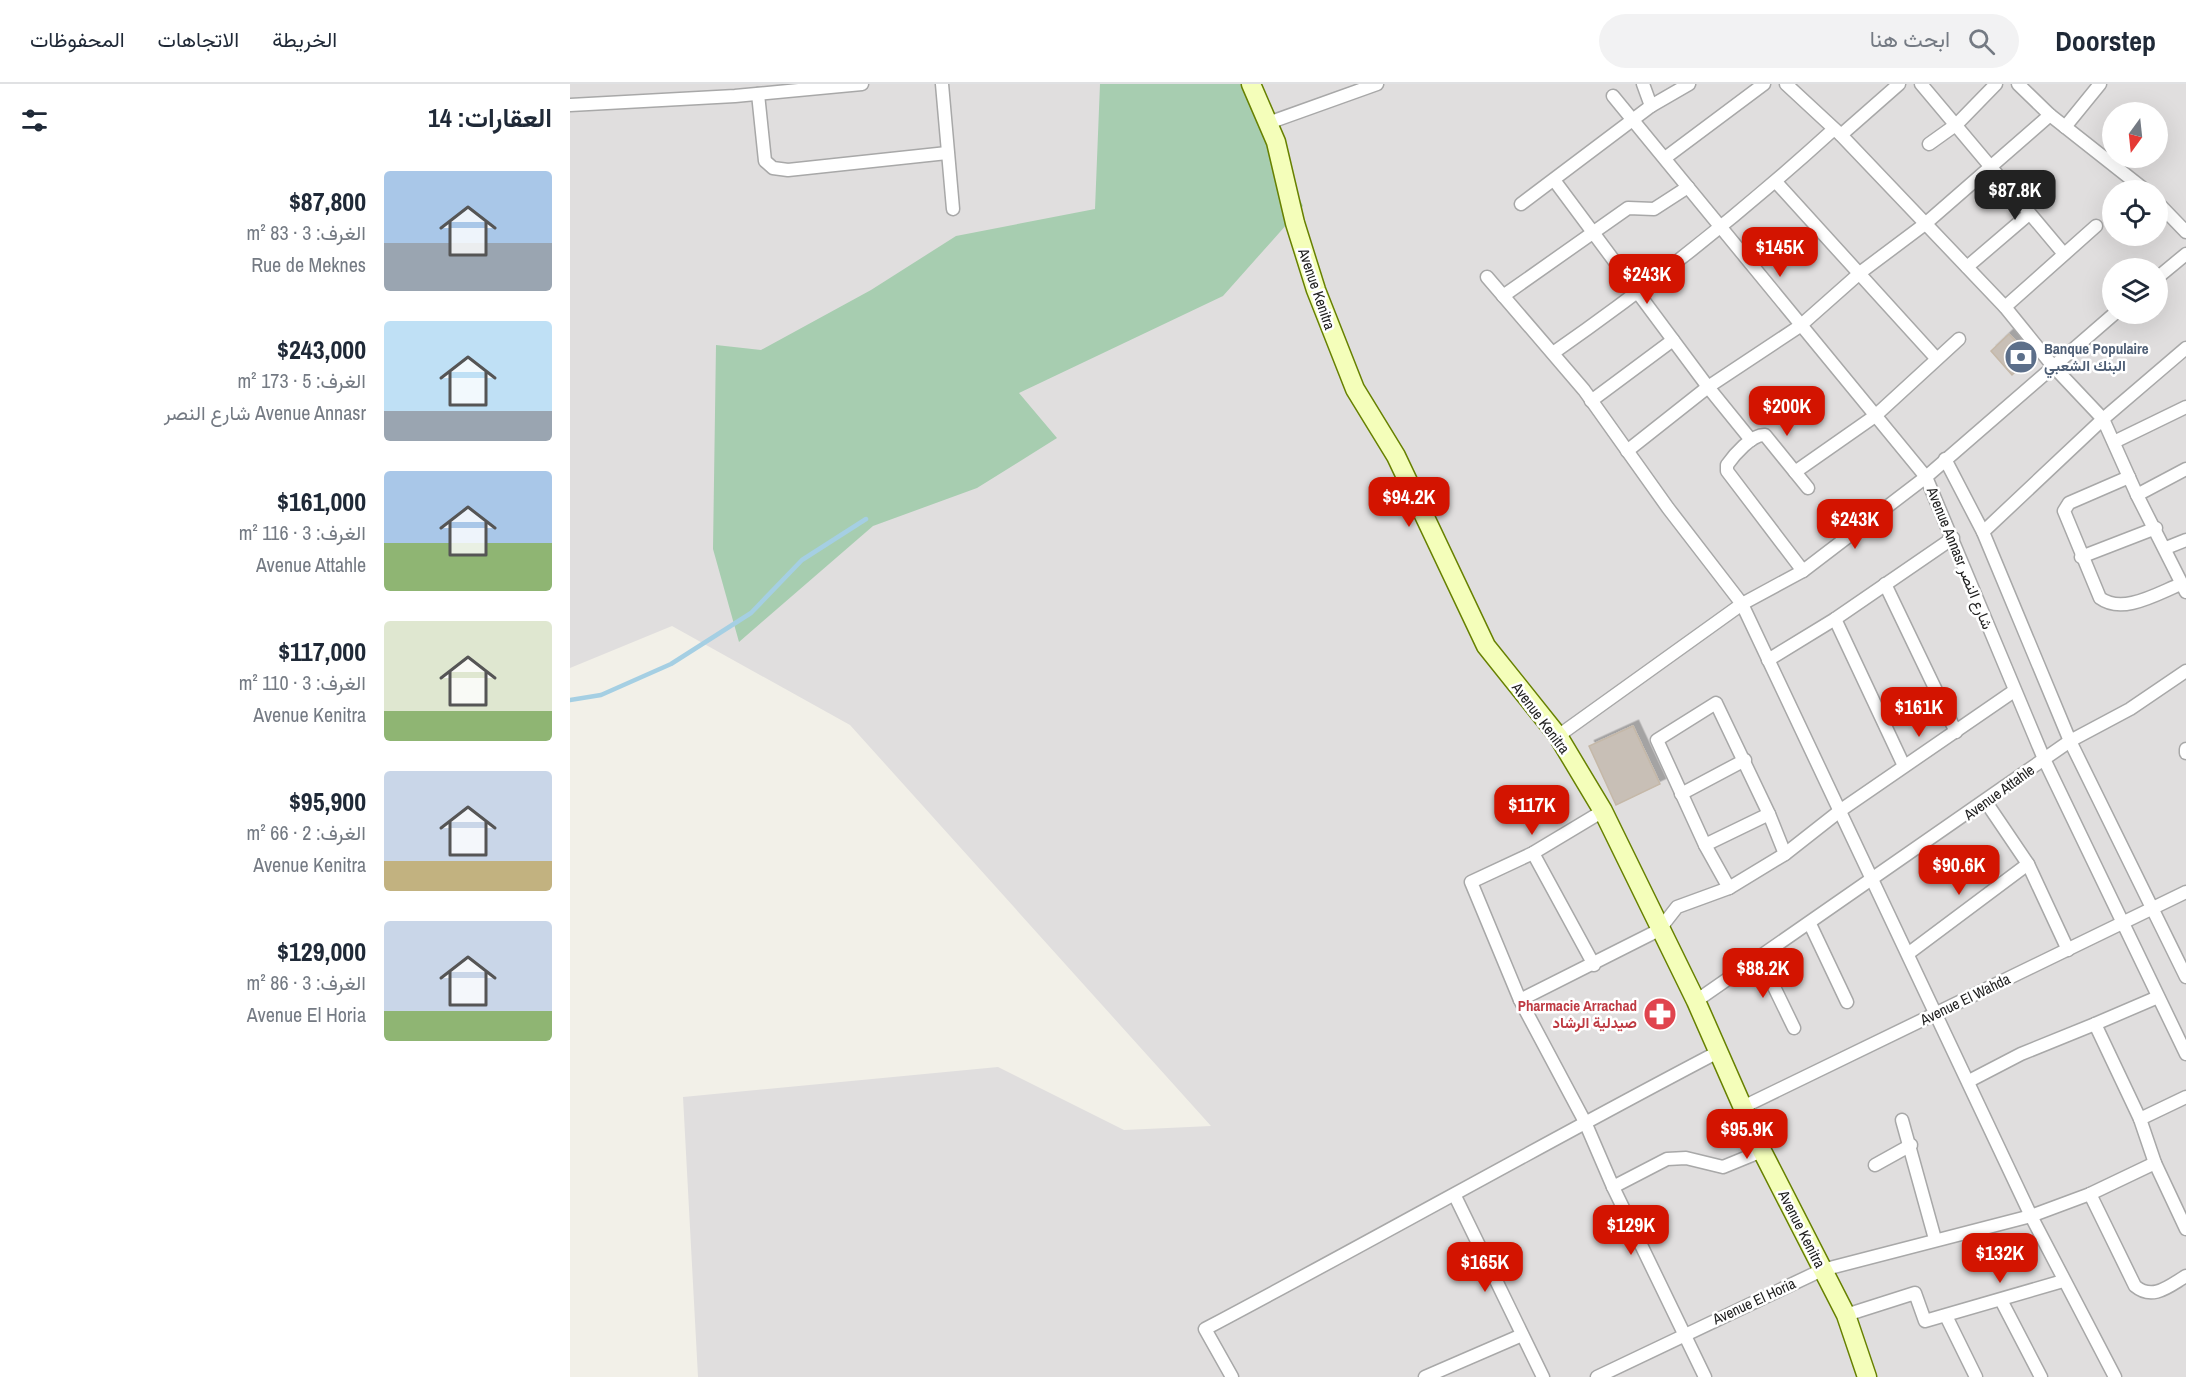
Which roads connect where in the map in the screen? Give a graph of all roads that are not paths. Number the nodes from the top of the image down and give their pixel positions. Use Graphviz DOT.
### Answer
graph roads {
  1 [pos="862,84"];
  2 [pos="942,84"];
  3 [pos="1251,84"];
  4 [pos="1377,84"];
  5 [pos="1643,84"];
  6 [pos="1689,84"];
  7 [pos="1764,84"];
  8 [pos="1786,84"];
  9 [pos="1899,84"];
  10 [pos="1921,84"];
  11 [pos="1996,84"];
  12 [pos="2018,84"];
  13 [pos="2100,84"];
  14 [pos="735,90"];
  15 [pos="758,94"];
  16 [pos="1613,96"];
  17 [pos="570,105"];
  18 [pos="1651,106"];
  19 [pos="2050,115"];
  20 [pos="1633,120"];
  21 [pos="1268,123"];
  22 [pos="1957,124"];
  23 [pos="2065,127"];
  24 [pos="1838,132"];
  25 [pos="1929,144"];
  26 [pos="947,153"];
  27 [pos="1665,159"];
  28 [pos="1989,168"];
  29 [pos="1554,180"];
  30 [pos="2132,180"];
  31 [pos="1776,182"];
  32 [pos="1688,187"];
  33 [pos="1521,204"];
  34 [pos="953,209"];
  35 [pos="2168,213"];
  36 [pos="2029,214"];
  37 [pos="1925,224"];
  38 [pos="2096,226"];
  39 [pos="1721,229"];
  40 [pos="1593,232"];
  41 [pos="2186,232"];
  42 [pos="2064,254"];
  43 [pos="2186,254"];
  44 [pos="1966,267"];
  45 [pos="2168,269"];
  46 [pos="1861,273"];
  47 [pos="1487,277"];
  48 [pos="1639,293"];
  49 [pos="1503,296"];
  50 [pos="2005,307"];
  51 [pos="2102,324"];
  52 [pos="1800,326"];
  53 [pos="1959,339"];
  54 [pos="1673,340"];
  55 [pos="2186,348"];
  56 [pos="1553,353"];
  57 [pos="1936,358"];
  58 [pos="2052,365"];
  59 [pos="1708,387"];
  60 [pos="1592,401"];
  61 [pos="2186,407"];
  62 [pos="1875,416"];
  63 [pos="2103,419"];
  64 [pos="1751,440"];
  65 [pos="2114,442"];
  66 [pos="1627,451"];
  67 [pos="1945,459"];
  68 [pos="2186,469"];
  69 [pos="1795,472"];
  70 [pos="1926,477"];
  71 [pos="2129,477"];
  72 [pos="1808,488"];
  73 [pos="2137,495"];
  74 [pos="2156,528"];
  75 [pos="1983,532"];
  76 [pos="1953,538"];
  77 [pos="2186,540"];
  78 [pos="2166,548"];
  79 [pos="2081,557"];
  80 [pos="1803,571"];
  81 [pos="1885,584"];
  82 [pos="2184,588"];
  83 [pos="1742,604"];
  84 [pos="1835,619"];
  85 [pos="1768,660"];
  86 [pos="2186,672"];
  87 [pos="2014,691"];
  88 [pos="1956,732"];
  89 [pos="1558,736"];
  90 [pos="2070,741"];
  91 [pos="2186,749"];
  92 [pos="2186,753"];
  93 [pos="2044,759"];
  94 [pos="1745,760"];
  95 [pos="1904,766"];
  96 [pos="1681,794"];
  97 [pos="1986,802"];
  98 [pos="1840,810"];
  99 [pos="1603,812"];
  100 [pos="1769,814"];
  101 [pos="1705,845"];
  102 [pos="1533,853"];
  103 [pos="1785,854"];
  104 [pos="2028,864"];
  105 [pos="1873,880"];
  106 [pos="1730,888"];
  107 [pos="2186,892"];
  108 [pos="2151,910"];
  109 [pos="1810,924"];
  110 [pos="2123,924"];
  111 [pos="1659,930"];
  112 [pos="2068,950"];
  113 [pos="1909,953"];
  114 [pos="1760,958"];
  115 [pos="1594,965"];
  116 [pos="2186,977"];
  117 [pos="2158,997"];
  118 [pos="1520,1000"];
  119 [pos="1696,1001"];
  120 [pos="1847,1002"];
  121 [pos="1936,1014"];
  122 [pos="2095,1024"];
  123 [pos="1794,1028"];
  124 [pos="1718,1052"];
  125 [pos="2186,1054"];
  126 [pos="1969,1081"];
  127 [pos="2186,1097"];
  128 [pos="1743,1107"];
  129 [pos="2140,1119"];
  130 [pos="1902,1120"];
  131 [pos="1585,1122"];
  132 [pos="1911,1145"];
  133 [pos="1762,1151"];
  134 [pos="2155,1163"];
  135 [pos="1875,1165"];
  136 [pos="1613,1187"];
  137 [pos="2090,1194"];
  138 [pos="1455,1196"];
  139 [pos="2031,1216"];
  140 [pos="2186,1229"];
  141 [pos="1935,1239"];
  142 [pos="1822,1270"];
  143 [pos="2186,1276"];
  144 [pos="2063,1281"];
  145 [pos="2001,1300"];
  146 [pos="1846,1315"];
  147 [pos="1946,1316"];
  148 [pos="1686,1333"];
  149 [pos="1522,1335"];
  150 [pos="1232,1377"];
  151 [pos="1425,1377"];
  152 [pos="1543,1377"];
  153 [pos="1597,1377"];
  154 [pos="1705,1377"];
  155 [pos="1867,1377"];
  156 [pos="1976,1377"];
  157 [pos="2041,1377"];
  158 [pos="2115,1377"];
  1 -- 15 [label="street"];
  2 -- 26 [label="street"];
  3 -- 21 [label="street, Avenue Kenitra"];
  4 -- 21 [label="street"];
  5 -- 18 [label="street"];
  6 -- 18 [label="street"];
  7 -- 27 [label="street"];
  8 -- 24 [label="street"];
  9 -- 24 [label="street"];
  10 -- 22 [label="street"];
  11 -- 22 [label="street"];
  12 -- 19 [label="street"];
  13 -- 23 [label="street"];
  14 -- 15 [label="street"];
  14 -- 17 [label="street"];
  15 -- 26 [label="street"];
  16 -- 20 [label="street, Avenue Annasr شارع النصر"];
  18 -- 20 [label="street"];
  19 -- 23 [label="street"];
  19 -- 28 [label="street"];
  20 -- 27 [label="street, Avenue Annasr شارع النصر"];
  20 -- 29 [label="street"];
  21 -- 89 [label="street, Avenue Kenitra"];
  22 -- 25 [label="street"];
  22 -- 28 [label="street"];
  23 -- 30 [label="street"];
  24 -- 31 [label="street"];
  24 -- 37 [label="street"];
  26 -- 34 [label="street"];
  27 -- 32 [label="street, Avenue Annasr شارع النصر"];
  28 -- 36 [label="street"];
  28 -- 37 [label="street"];
  29 -- 33 [label="street"];
  29 -- 40 [label="street"];
  31 -- 39 [label="street"];
  31 -- 46 [label="street"];
  32 -- 39 [label="street, Avenue Annasr شارع النصر"];
  32 -- 40 [label="street"];
  35 -- 41 [label="street"];
  36 -- 42 [label="street"];
  36 -- 44 [label="street"];
  37 -- 44 [label="street"];
  37 -- 46 [label="street"];
  38 -- 42 [label="street"];
  39 -- 48 [label="street"];
  39 -- 52 [label="street, Avenue Annasr شارع النصر"];
  40 -- 48 [label="street"];
  40 -- 49 [label="street"];
  42 -- 50 [label="street"];
  43 -- 45 [label="street"];
  44 -- 50 [label="street"];
  46 -- 52 [label="street"];
  46 -- 57 [label="street"];
  47 -- 49 [label="street"];
  48 -- 54 [label="street"];
  48 -- 56 [label="street"];
  49 -- 56 [label="street"];
  50 -- 58 [label="street"];
  51 -- 58 [label="street"];
  52 -- 59 [label="street"];
  52 -- 62 [label="street, Avenue Annasr شارع النصر"];
  53 -- 57 [label="street"];
  54 -- 59 [label="street"];
  54 -- 60 [label="street"];
  55 -- 63 [label="street"];
  56 -- 60 [label="street"];
  57 -- 62 [label="street"];
  58 -- 63 [label="street"];
  58 -- 67 [label="street"];
  59 -- 64 [label="street"];
  59 -- 66 [label="street"];
  60 -- 66 [label="street"];
  61 -- 65 [label="street"];
  62 -- 69 [label="street"];
  62 -- 70 [label="street, Avenue Annasr شارع النصر"];
  63 -- 65 [label="street"];
  63 -- 75 [label="street"];
  64 -- 69 [label="street"];
  64 -- 80 [label="street"];
  65 -- 71 [label="street"];
  66 -- 83 [label="street"];
  67 -- 70 [label="street"];
  67 -- 75 [label="street, Avenue Annasr شارع النصر"];
  68 -- 73 [label="street"];
  69 -- 72 [label="street"];
  70 -- 76 [label="street, Avenue Annasr شارع النصر"];
  70 -- 80 [label="street"];
  71 -- 73 [label="street"];
  71 -- 79 [label="street"];
  73 -- 74 [label="street"];
  74 -- 78 [label="street"];
  74 -- 79 [label="street"];
  75 -- 90 [label="street, Avenue Annasr شارع النصر"];
  76 -- 81 [label="street"];
  76 -- 87 [label="street, Avenue Annasr شارع النصر"];
  77 -- 78 [label="street"];
  78 -- 82 [label="street"];
  79 -- 82 [label="street"];
  80 -- 83 [label="street"];
  81 -- 84 [label="street"];
  81 -- 88 [label="street"];
  83 -- 85 [label="street"];
  83 -- 89 [label="street"];
  84 -- 85 [label="street"];
  84 -- 95 [label="street"];
  85 -- 98 [label="street"];
  86 -- 90 [label="street, Avenue Attahle"];
  87 -- 88 [label="street"];
  87 -- 93 [label="street, Avenue Annasr شارع النصر"];
  88 -- 95 [label="street"];
  89 -- 99 [label="street, Avenue Kenitra"];
  90 -- 93 [label="street, Avenue Attahle"];
  90 -- 108 [label="street, Avenue Annasr شارع النصر"];
  91 -- 92 [label="street"];
  93 -- 97 [label="street, Avenue Attahle"];
  93 -- 110 [label="street, Avenue Annasr شارع النصر"];
  94 -- 96 [label="street"];
  94 -- 96 [label="street"];
  94 -- 100 [label="street"];
  95 -- 98 [label="street"];
  96 -- 101 [label="street"];
  97 -- 104 [label="street"];
  97 -- 105 [label="street, Avenue Attahle"];
  98 -- 103 [label="street"];
  98 -- 105 [label="street"];
  99 -- 102 [label="street"];
  99 -- 111 [label="street, Avenue Kenitra"];
  100 -- 101 [label="street"];
  100 -- 103 [label="street"];
  101 -- 106 [label="street"];
  102 -- 115 [label="street"];
  102 -- 118 [label="street"];
  103 -- 106 [label="street"];
  104 -- 112 [label="street"];
  104 -- 113 [label="street"];
  105 -- 109 [label="street, Avenue Attahle"];
  105 -- 113 [label="street"];
  106 -- 111 [label="street"];
  107 -- 108 [label="street, Avenue El Wahda"];
  108 -- 110 [label="street, Avenue El Wahda"];
  108 -- 116 [label="street, Avenue Annasr شارع النصر"];
  109 -- 114 [label="street, Avenue Attahle"];
  109 -- 120 [label="street"];
  110 -- 112 [label="street, Avenue El Wahda"];
  110 -- 117 [label="street, Avenue Annasr شارع النصر"];
  111 -- 115 [label="street"];
  111 -- 119 [label="street, Avenue Kenitra"];
  112 -- 121 [label="street, Avenue El Wahda"];
  113 -- 121 [label="street"];
  114 -- 119 [label="street, Avenue Attahle"];
  114 -- 123 [label="street"];
  115 -- 118 [label="street"];
  117 -- 122 [label="street"];
  117 -- 125 [label="street, Avenue Annasr شارع النصر"];
  118 -- 131 [label="street"];
  119 -- 124 [label="street, Avenue Kenitra"];
  121 -- 126 [label="street"];
  121 -- 128 [label="street, Avenue El Wahda"];
  122 -- 126 [label="street"];
  122 -- 129 [label="street"];
  124 -- 128 [label="street, Avenue Kenitra"];
  124 -- 131 [label="street"];
  126 -- 139 [label="street"];
  127 -- 129 [label="street"];
  128 -- 133 [label="street, Avenue Kenitra"];
  129 -- 134 [label="street"];
  130 -- 132 [label="street"];
  131 -- 136 [label="street"];
  131 -- 138 [label="street"];
  132 -- 135 [label="street"];
  132 -- 141 [label="street"];
  133 -- 136 [label="street"];
  133 -- 142 [label="street, Avenue Kenitra"];
  134 -- 137 [label="street, Avenue El Horia"];
  134 -- 140 [label="street"];
  136 -- 148 [label="street"];
  137 -- 139 [label="street, Avenue El Horia"];
  137 -- 143 [label="street"];
  138 -- 149 [label="street"];
  138 -- 150 [label="street"];
  139 -- 141 [label="street, Avenue El Horia"];
  139 -- 144 [label="street"];
  141 -- 142 [label="street, Avenue El Horia"];
  142 -- 146 [label="street, Avenue Kenitra"];
  142 -- 148 [label="street, Avenue El Horia"];
  144 -- 145 [label="street"];
  144 -- 158 [label="street"];
  145 -- 147 [label="street"];
  145 -- 157 [label="street"];
  146 -- 147 [label="street"];
  146 -- 155 [label="street, Avenue Kenitra"];
  147 -- 156 [label="street"];
  148 -- 153 [label="street, Avenue El Horia"];
  148 -- 154 [label="street"];
  149 -- 151 [label="street"];
  149 -- 152 [label="street"];
}
